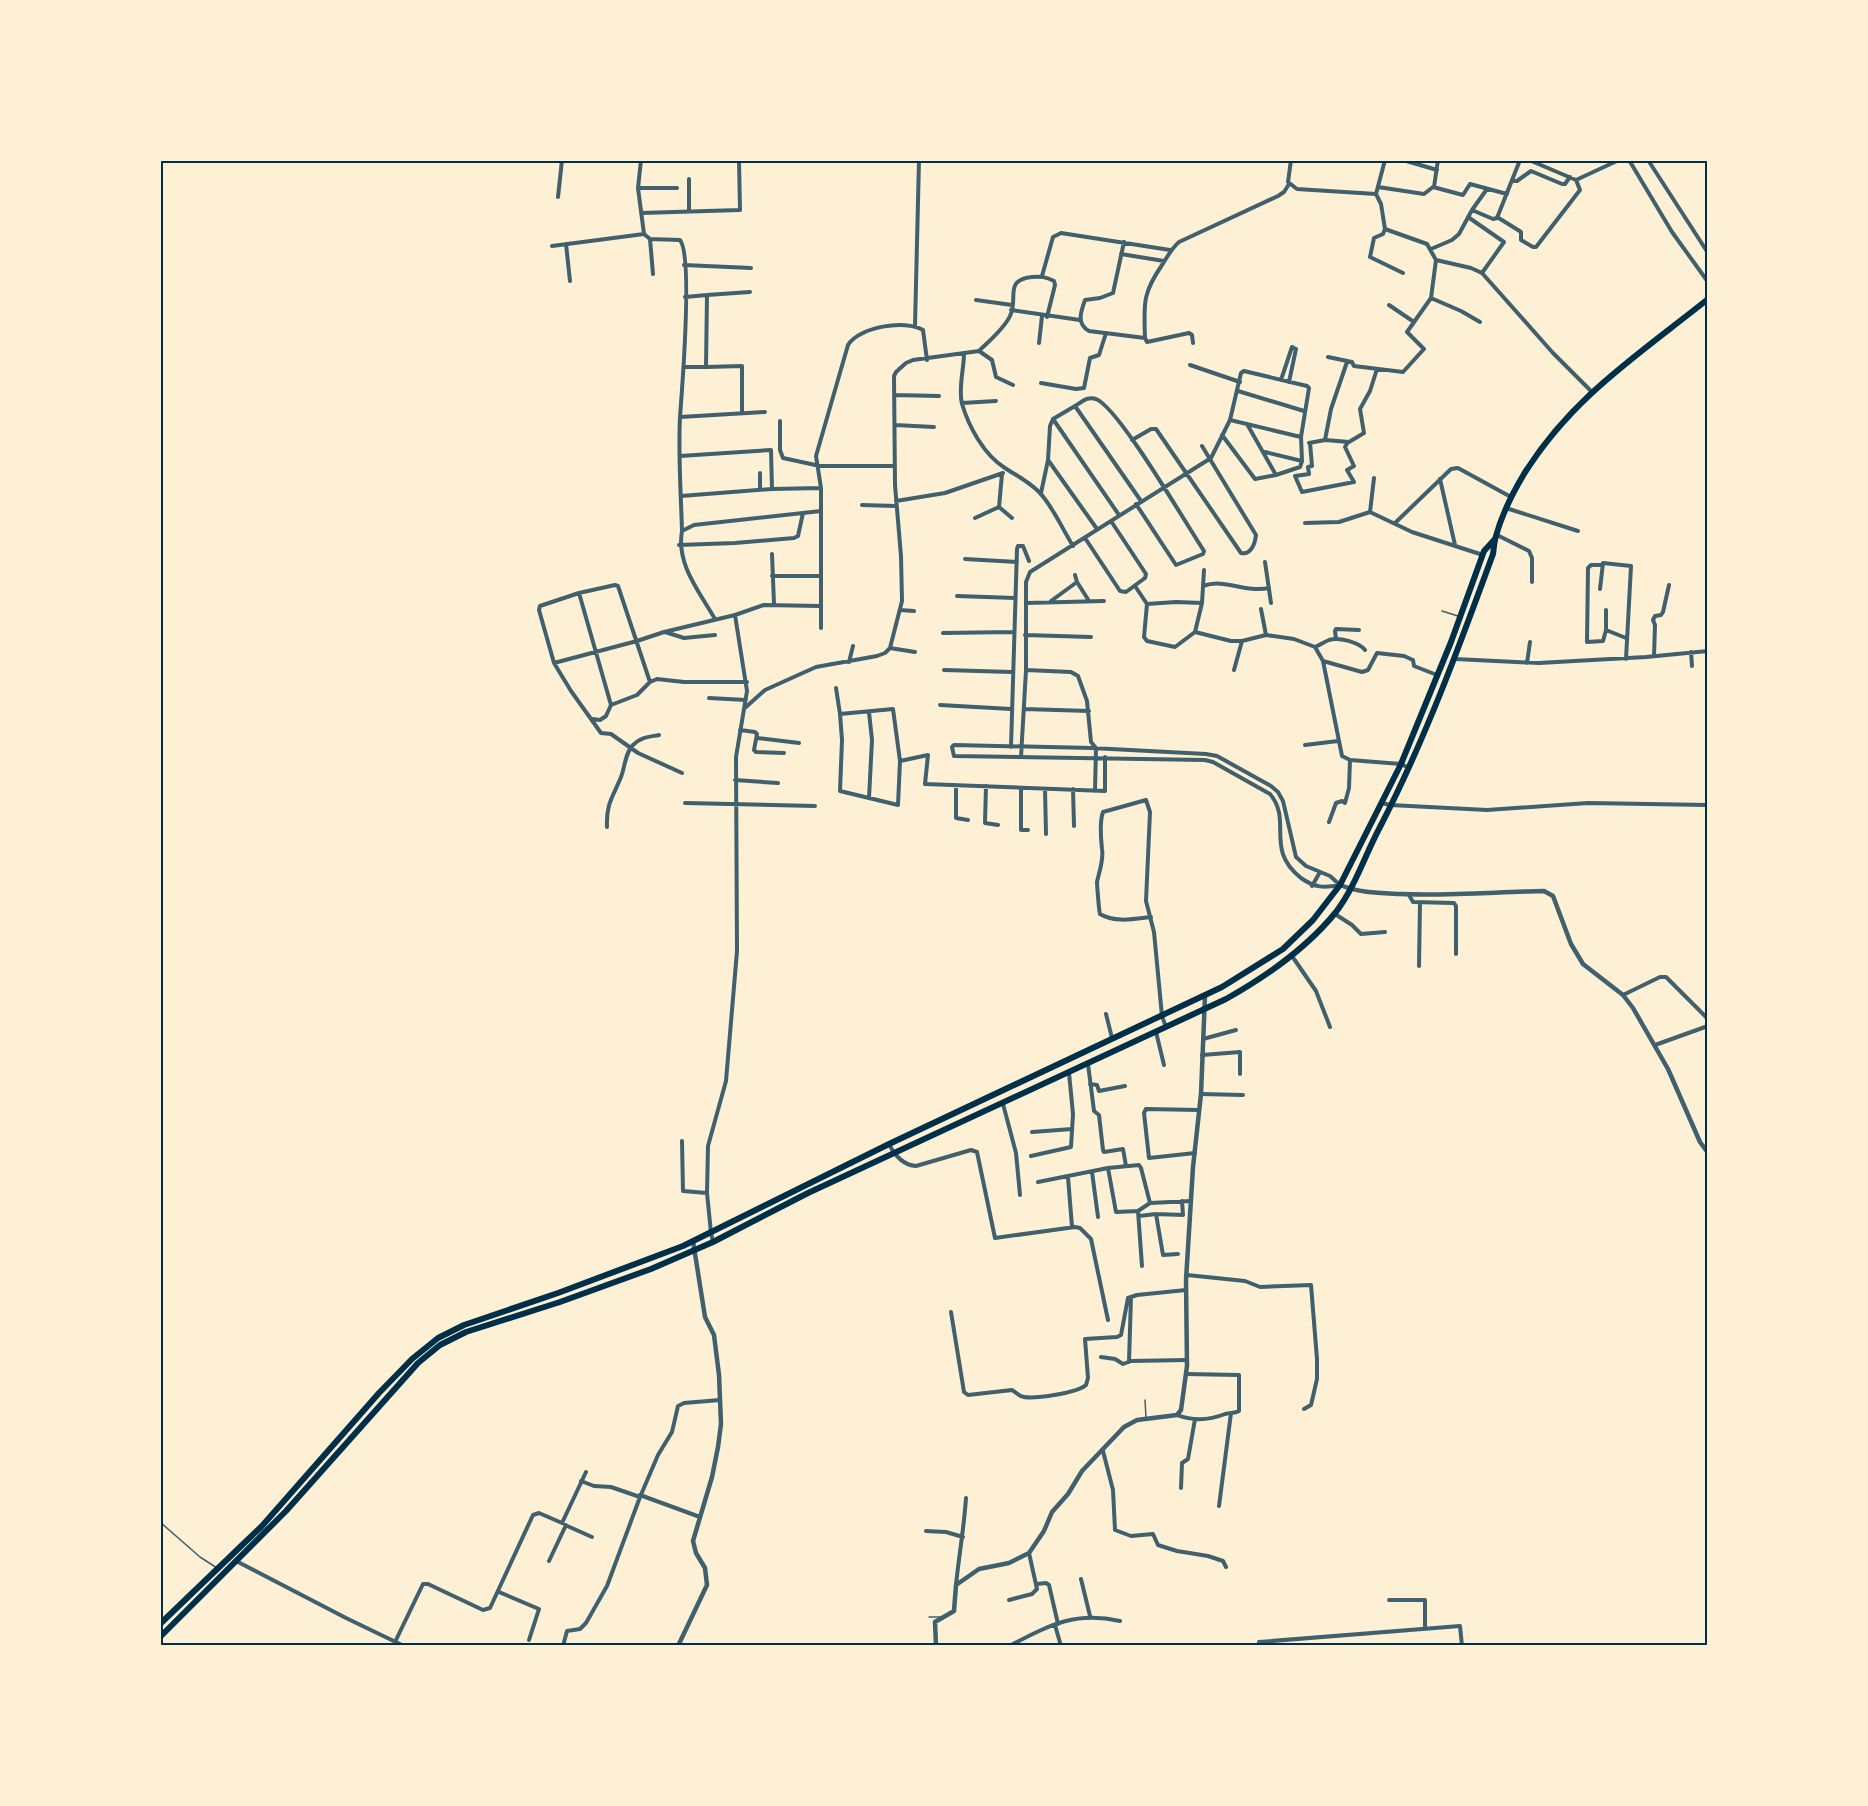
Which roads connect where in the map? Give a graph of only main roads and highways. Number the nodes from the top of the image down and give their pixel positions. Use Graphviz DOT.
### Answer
graph roads {
  1 [pos="1707,298"];
  2 [pos="1496,536"];
  3 [pos="379,1393"];
  4 [pos="385,1398"];
  5 [pos="354,1422"];
  6 [pos="360,1427"];
  7 [pos="343,1435"];
  8 [pos="349,1440"];
  9 [pos="300,1483"];
  10 [pos="306,1488"];
  11 [pos="230,1555"];
  12 [pos="236,1561"];
  13 [pos="160,1624"];
  14 [pos="160,1636"];
  1 -- 2 [label="highway"];
  2 -- 3 [label="highway"];
  2 -- 4 [label="highway"];
  3 -- 4 [label="highway"];
  3 -- 5 [label="highway"];
  4 -- 6 [label="highway"];
  5 -- 6 [label="highway"];
  5 -- 7 [label="highway"];
  6 -- 8 [label="highway"];
  7 -- 8 [label="highway"];
  7 -- 9 [label="highway"];
  8 -- 10 [label="highway"];
  9 -- 10 [label="highway"];
  9 -- 11 [label="highway"];
  10 -- 12 [label="highway"];
  11 -- 12 [label="highway"];
  11 -- 13 [label="highway"];
  12 -- 14 [label="highway"];
}
